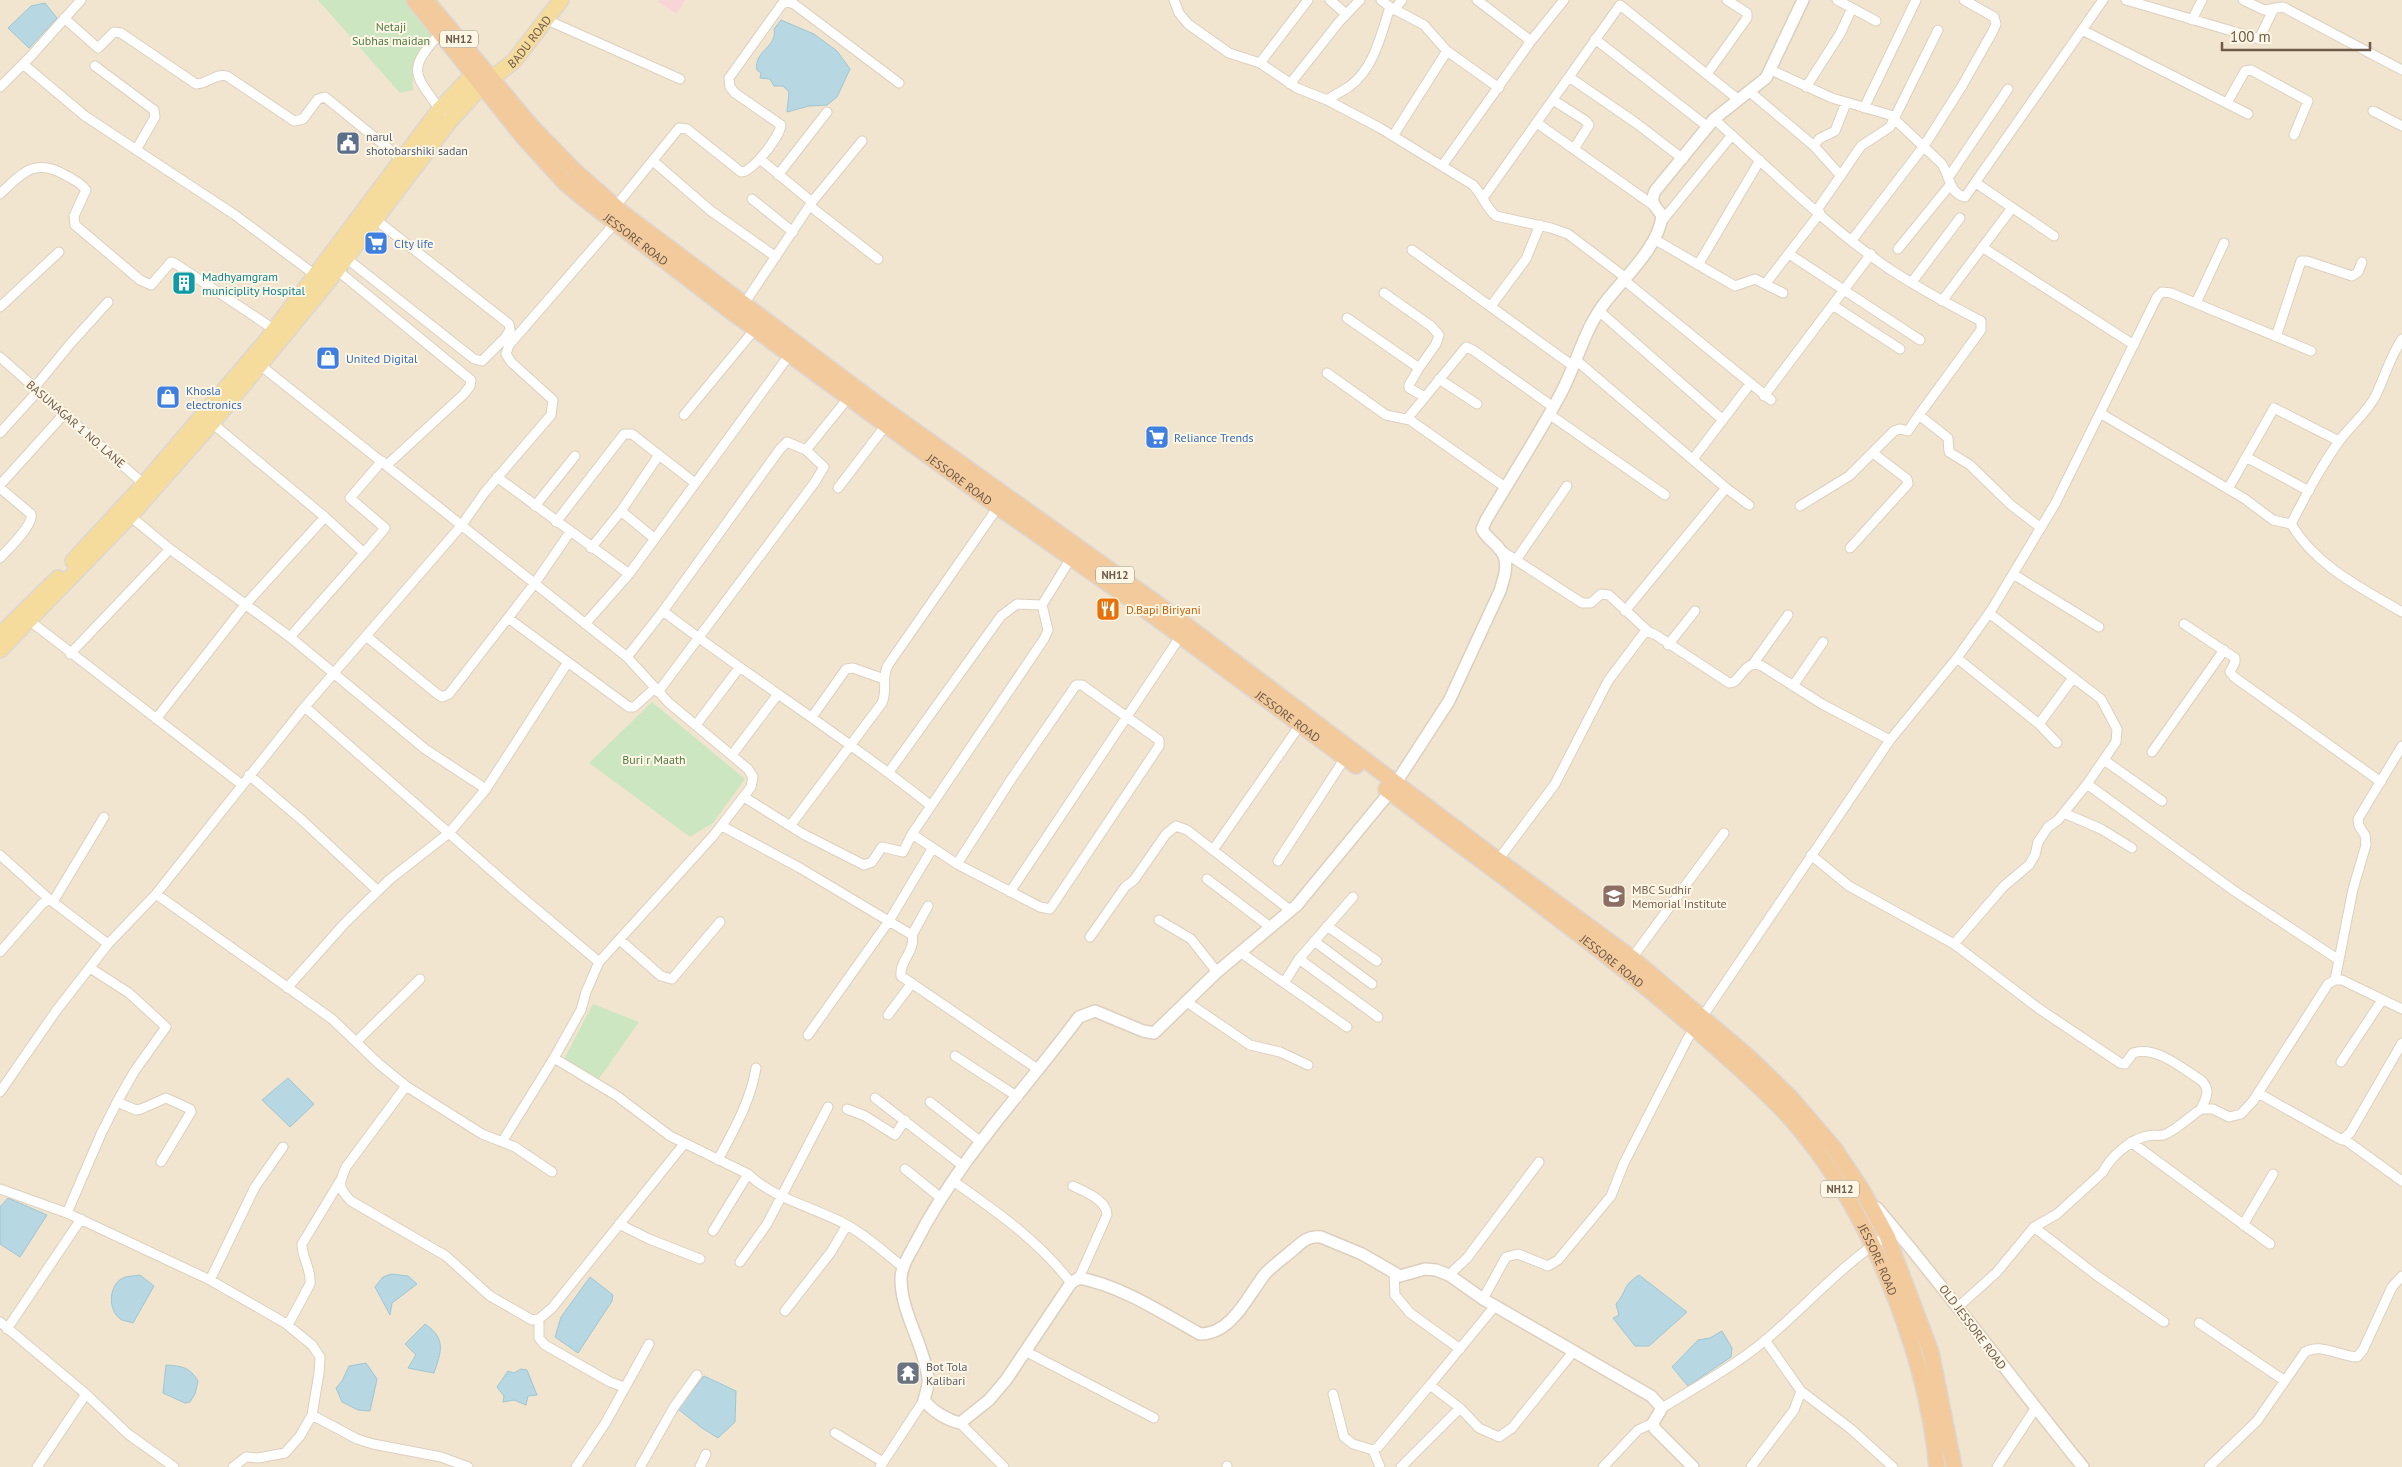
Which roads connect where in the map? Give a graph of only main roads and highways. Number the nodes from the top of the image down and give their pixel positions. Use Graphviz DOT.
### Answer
graph roads {
  1 [pos="414,0"];
  2 [pos="426,0"];
  3 [pos="556,2"];
  4 [pos="443,29"];
  5 [pos="482,77"];
  6 [pos="407,164"];
  7 [pos="322,280"];
  8 [pos="280,333"];
  9 [pos="148,487"];
  10 [pos="2,629"];
  11 [pos="0,650"];
  12 [pos="1393,788"];
  13 [pos="1698,1023"];
  14 [pos="1918,1336"];
  15 [pos="1937,1467"];
  16 [pos="1954,1467"];
  1 -- 4 [label="highway, NH12"];
  2 -- 4 [label="highway, JESSORE ROAD / NH12"];
  3 -- 5 [label="main road, BADU ROAD"];
  4 -- 5 [label="highway, JESSORE ROAD / NH12"];
  5 -- 6 [label="main road"];
  5 -- 6 [label="main road"];
  5 -- 12 [label="highway, JESSORE ROAD / NH12"];
  5 -- 12 [label="highway, JESSORE ROAD / NH12"];
  6 -- 7 [label="main road"];
  6 -- 7 [label="main road"];
  7 -- 8 [label="main road"];
  8 -- 9 [label="main road"];
  8 -- 9 [label="main road"];
  9 -- 10 [label="main road"];
  9 -- 11 [label="main road"];
  12 -- 13 [label="highway, JESSORE ROAD / NH12"];
  12 -- 13 [label="highway, JESSORE ROAD / NH12"];
  13 -- 14 [label="highway, JESSORE ROAD / NH12"];
  13 -- 14 [label="highway, JESSORE ROAD / NH12"];
  14 -- 15 [label="highway, JESSORE ROAD / NH12"];
  14 -- 16 [label="highway, NH12"];
}
